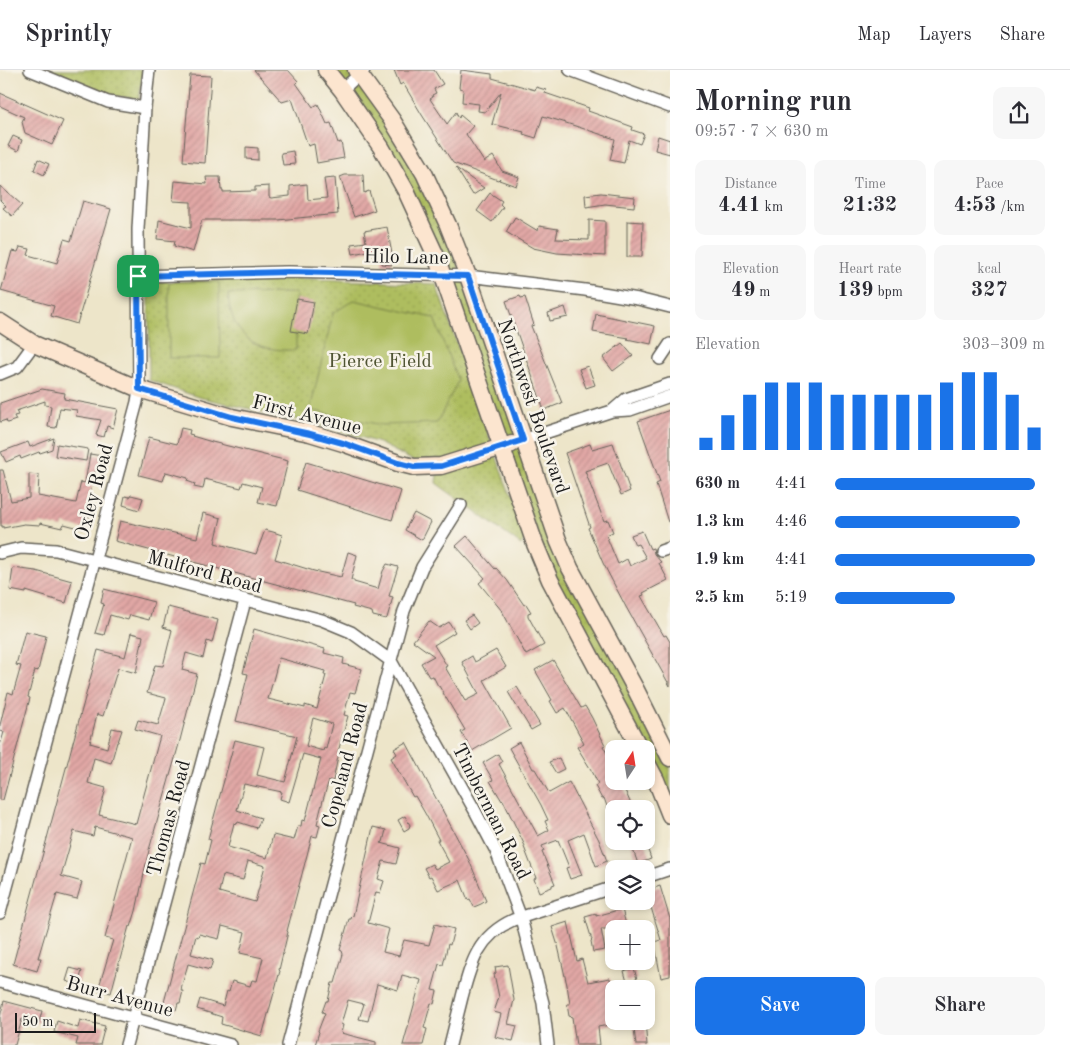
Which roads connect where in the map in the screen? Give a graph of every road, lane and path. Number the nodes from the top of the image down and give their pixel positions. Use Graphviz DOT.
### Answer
graph roads {
  1 [pos="30,70"];
  2 [pos="149,70"];
  3 [pos="326,70"];
  4 [pos="570,70"];
  5 [pos="360,72"];
  6 [pos="342,90"];
  7 [pos="670,107"];
  8 [pos="145,108"];
  9 [pos="138,276"];
  10 [pos="442,276"];
  11 [pos="468,276"];
  12 [pos="670,307"];
  13 [pos="0,322"];
  14 [pos="34,344"];
  15 [pos="670,344"];
  16 [pos="660,359"];
  17 [pos="0,374"];
  18 [pos="670,384"];
  19 [pos="139,389"];
  20 [pos="670,396"];
  21 [pos="612,411"];
  22 [pos="523,440"];
  23 [pos="502,447"];
  24 [pos="460,505"];
  25 [pos="0,553"];
  26 [pos="94,560"];
  27 [pos="245,601"];
  28 [pos="391,661"];
  29 [pos="635,740"];
  30 [pos="670,758"];
  31 [pos="655,778"];
  32 [pos="670,815"];
  33 [pos="670,869"];
  34 [pos="655,874"];
  35 [pos="605,890"];
  36 [pos="0,913"];
  37 [pos="521,918"];
  38 [pos="0,982"];
  39 [pos="134,1019"];
  40 [pos="126,1045"];
  41 [pos="231,1045"];
  42 [pos="288,1045"];
  43 [pos="450,1045"];
  44 [pos="548,1045"];
  1 -- 8 [label="street"];
  2 -- 8 [label="street, Oxley Road"];
  3 -- 6 [label="main road"];
  4 -- 7 [label="street"];
  5 -- 6 [label="street"];
  5 -- 11 [label="main road, Northwest Boulevard"];
  6 -- 10 [label="main road"];
  8 -- 9 [label="street, Oxley Road"];
  9 -- 10 [label="street, Hilo Lane"];
  9 -- 19 [label="street, Oxley Road"];
  10 -- 11 [label="street, Hilo Lane"];
  10 -- 23 [label="main road"];
  11 -- 12 [label="street, Hilo Lane"];
  11 -- 22 [label="main road, Northwest Boulevard"];
  13 -- 14 [label="main road, First Avenue"];
  14 -- 17 [label="street"];
  14 -- 19 [label="main road, First Avenue"];
  15 -- 16 [label="street"];
  18 -- 21 [label="street, First Avenue"];
  19 -- 23 [label="main road, First Avenue"];
  19 -- 26 [label="street, Oxley Road"];
  20 -- 21 [label="street, First Avenue"];
  21 -- 22 [label="street, First Avenue"];
  22 -- 23 [label="main road, First Avenue"];
  22 -- 30 [label="main road, Northwest Boulevard"];
  23 -- 29 [label="main road"];
  24 -- 28 [label="street, Copeland Road"];
  25 -- 26 [label="street, Mulford Road"];
  26 -- 27 [label="street, Mulford Road"];
  26 -- 36 [label="street, Oxley Road"];
  27 -- 28 [label="street, Mulford Road"];
  27 -- 39 [label="street, Thomas Road"];
  28 -- 37 [label="street, Timberman Road"];
  28 -- 42 [label="street, Copeland Road"];
  31 -- 32 [label="main road"];
  33 -- 34 [label="street"];
  35 -- 37 [label="street"];
  37 -- 43 [label="street"];
  37 -- 44 [label="street, Timberman Road"];
  38 -- 39 [label="street, Burr Avenue"];
  39 -- 40 [label="street, Thomas Road"];
  39 -- 41 [label="street, Burr Avenue"];
}
